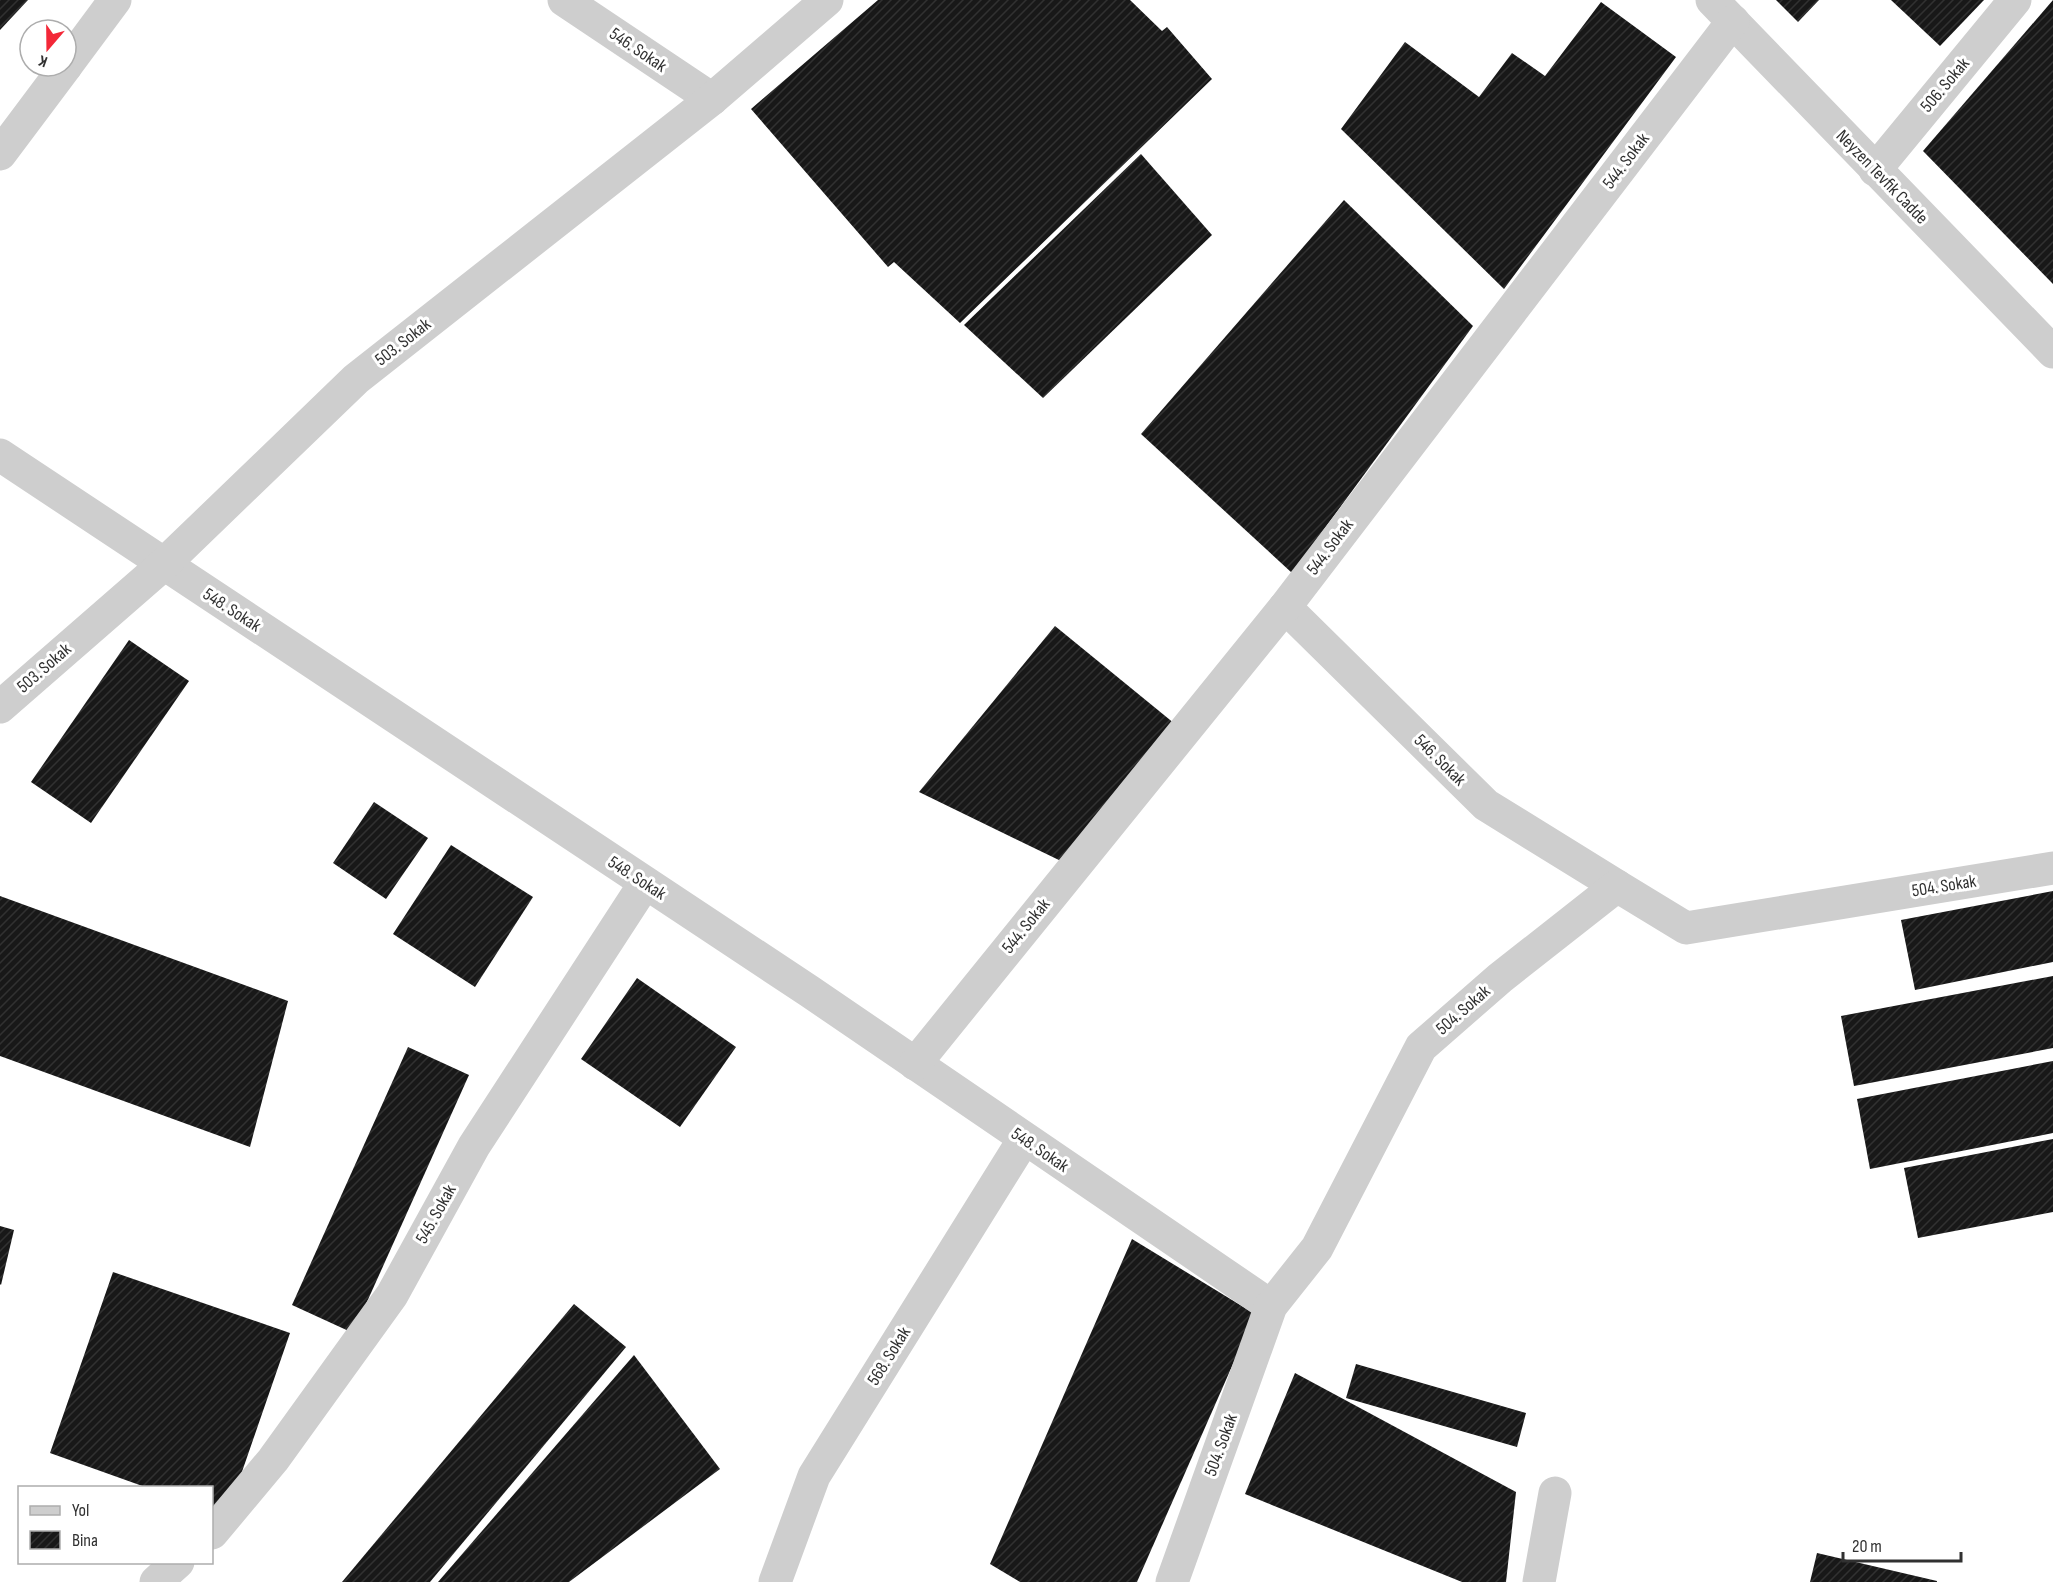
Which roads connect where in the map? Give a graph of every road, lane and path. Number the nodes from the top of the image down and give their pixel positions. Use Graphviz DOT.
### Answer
graph roads {
  1 [pos="115,0"];
  2 [pos="564,0"];
  3 [pos="827,0"];
  4 [pos="2015,0"];
  5 [pos="1723,10"];
  6 [pos="78,50"];
  7 [pos="57,78"];
  8 [pos="712,99"];
  9 [pos="0,154"];
  10 [pos="1875,170"];
  11 [pos="2053,352"];
  12 [pos="0,455"];
  13 [pos="162,565"];
  14 [pos="1285,607"];
  15 [pos="0,707"];
  16 [pos="2053,868"];
  17 [pos="645,883"];
  18 [pos="1617,886"];
  19 [pos="915,1064"];
  20 [pos="1024,1139"];
  21 [pos="1271,1306"];
  22 [pos="1555,1493"];
  23 [pos="213,1532"];
  24 [pos="177,1564"];
  25 [pos="156,1582"];
  26 [pos="775,1582"];
  27 [pos="1172,1582"];
  28 [pos="1539,1582"];
  1 -- 6 [label="street"];
  2 -- 8 [label="street, 546. Sokak"];
  3 -- 8 [label="street, 503. Sokak"];
  4 -- 10 [label="street, 506. Sokak"];
  5 -- 10 [label="street, Neyzen Tevfik Cadde"];
  5 -- 14 [label="street, 544. Sokak"];
  7 -- 9 [label="street"];
  8 -- 13 [label="street, 503. Sokak"];
  10 -- 11 [label="street, Neyzen Tevfik Cadde"];
  12 -- 13 [label="street, 548. Sokak"];
  13 -- 15 [label="street, 503. Sokak"];
  13 -- 17 [label="street, 548. Sokak"];
  14 -- 18 [label="street, 546. Sokak"];
  14 -- 19 [label="street, 544. Sokak"];
  16 -- 18 [label="street, 504. Sokak"];
  17 -- 19 [label="street, 548. Sokak"];
  17 -- 23 [label="street, 545. Sokak"];
  18 -- 21 [label="street, 504. Sokak"];
  19 -- 20 [label="street, 548. Sokak"];
  20 -- 21 [label="street, 548. Sokak"];
  20 -- 26 [label="street, 568. Sokak"];
  21 -- 27 [label="street, 504. Sokak"];
  22 -- 28 [label="street"];
  24 -- 25 [label="street"];
}
